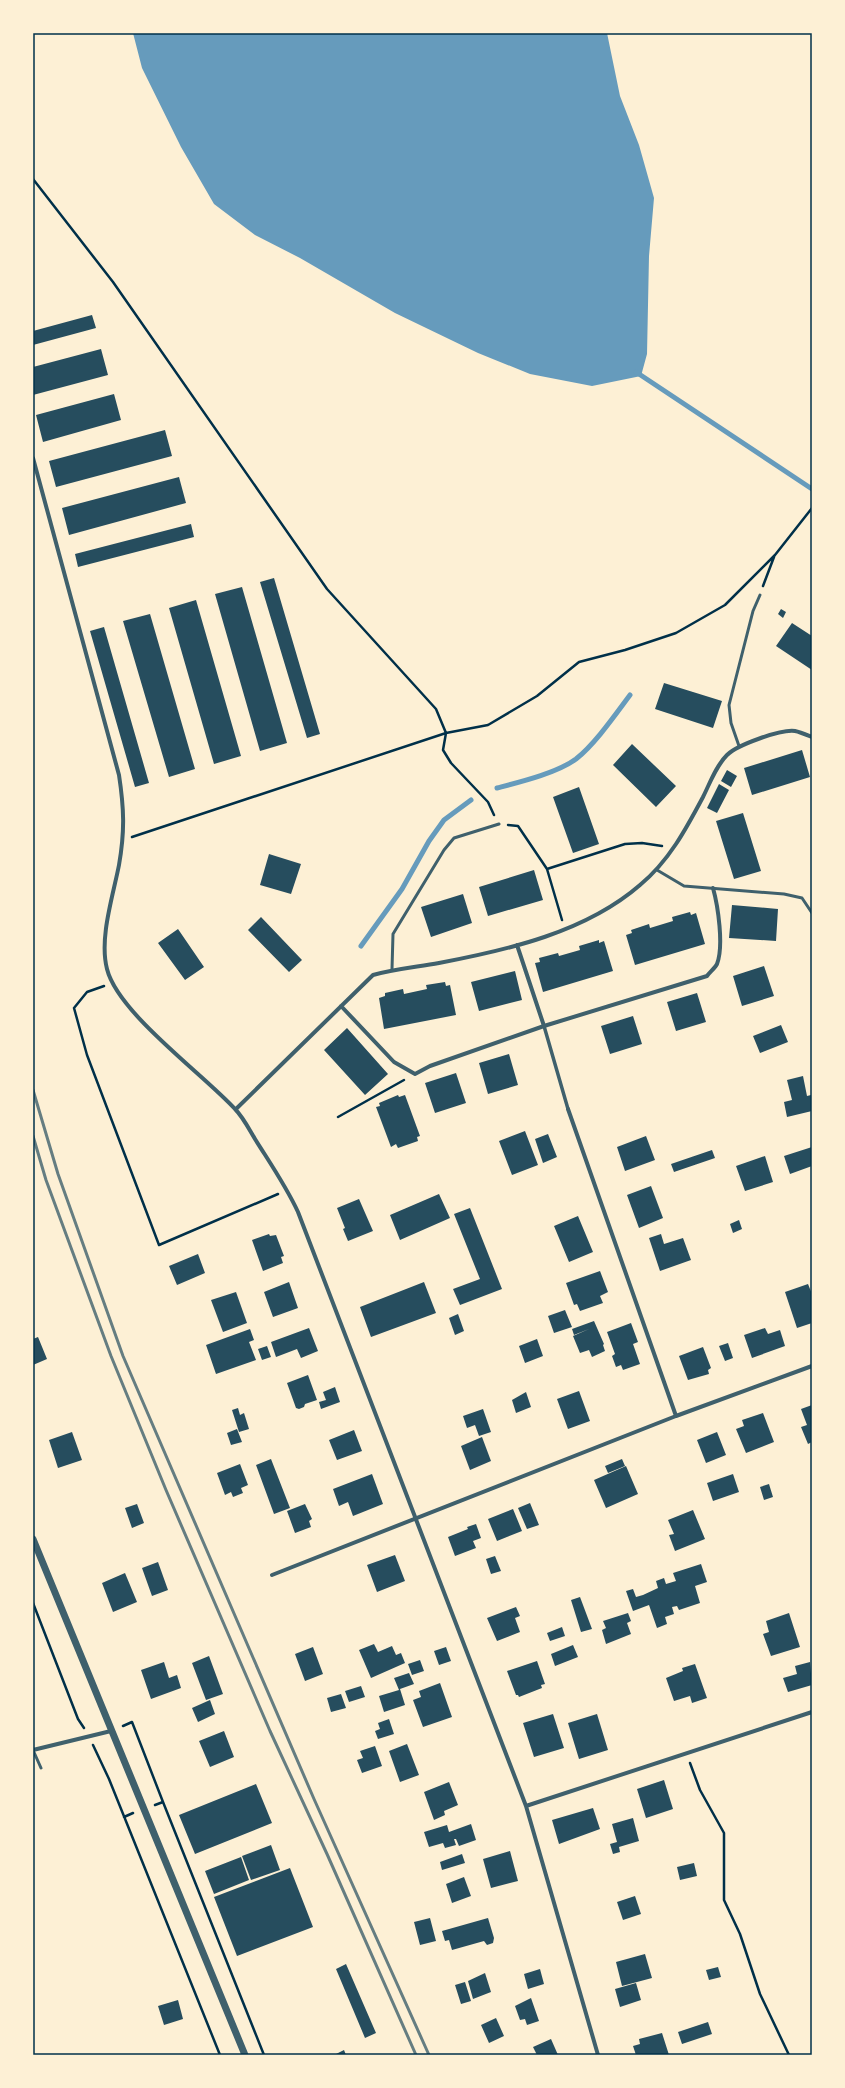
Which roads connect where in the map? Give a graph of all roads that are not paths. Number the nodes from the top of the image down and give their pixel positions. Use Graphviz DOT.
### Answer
graph roads {
  1 [pos="33,458"];
  2 [pos="760,595"];
  3 [pos="812,737"];
  4 [pos="739,746"];
  5 [pos="499,824"];
  6 [pos="657,870"];
  7 [pos="713,888"];
  8 [pos="812,914"];
  9 [pos="517,945"];
  10 [pos="392,970"];
  11 [pos="341,1006"];
  12 [pos="544,1026"];
  13 [pos="568,1109"];
  14 [pos="236,1110"];
  15 [pos="812,1366"];
  16 [pos="676,1416"];
  17 [pos="416,1518"];
  18 [pos="33,1539"];
  19 [pos="272,1576"];
  20 [pos="812,1712"];
  21 [pos="111,1731"];
  22 [pos="33,1750"];
  23 [pos="41,1768"];
  24 [pos="526,1806"];
  25 [pos="244,2055"];
  26 [pos="598,2055"];
  1 -- 14 [label="street"];
  2 -- 4 [label="lane"];
  3 -- 4 [label="street"];
  4 -- 6 [label="street"];
  5 -- 10 [label="lane"];
  6 -- 7 [label="lane"];
  6 -- 9 [label="street"];
  7 -- 8 [label="lane"];
  7 -- 12 [label="street"];
  9 -- 10 [label="street"];
  9 -- 12 [label="street"];
  10 -- 11 [label="street"];
  11 -- 12 [label="street"];
  11 -- 14 [label="street"];
  12 -- 13 [label="street"];
  13 -- 16 [label="street"];
  14 -- 17 [label="street"];
  15 -- 16 [label="street"];
  16 -- 17 [label="street"];
  17 -- 19 [label="street"];
  17 -- 24 [label="street"];
  18 -- 21 [label="street"];
  20 -- 24 [label="street"];
  21 -- 22 [label="street"];
  21 -- 25 [label="street"];
  22 -- 23 [label="lane"];
  24 -- 26 [label="street"];
}
